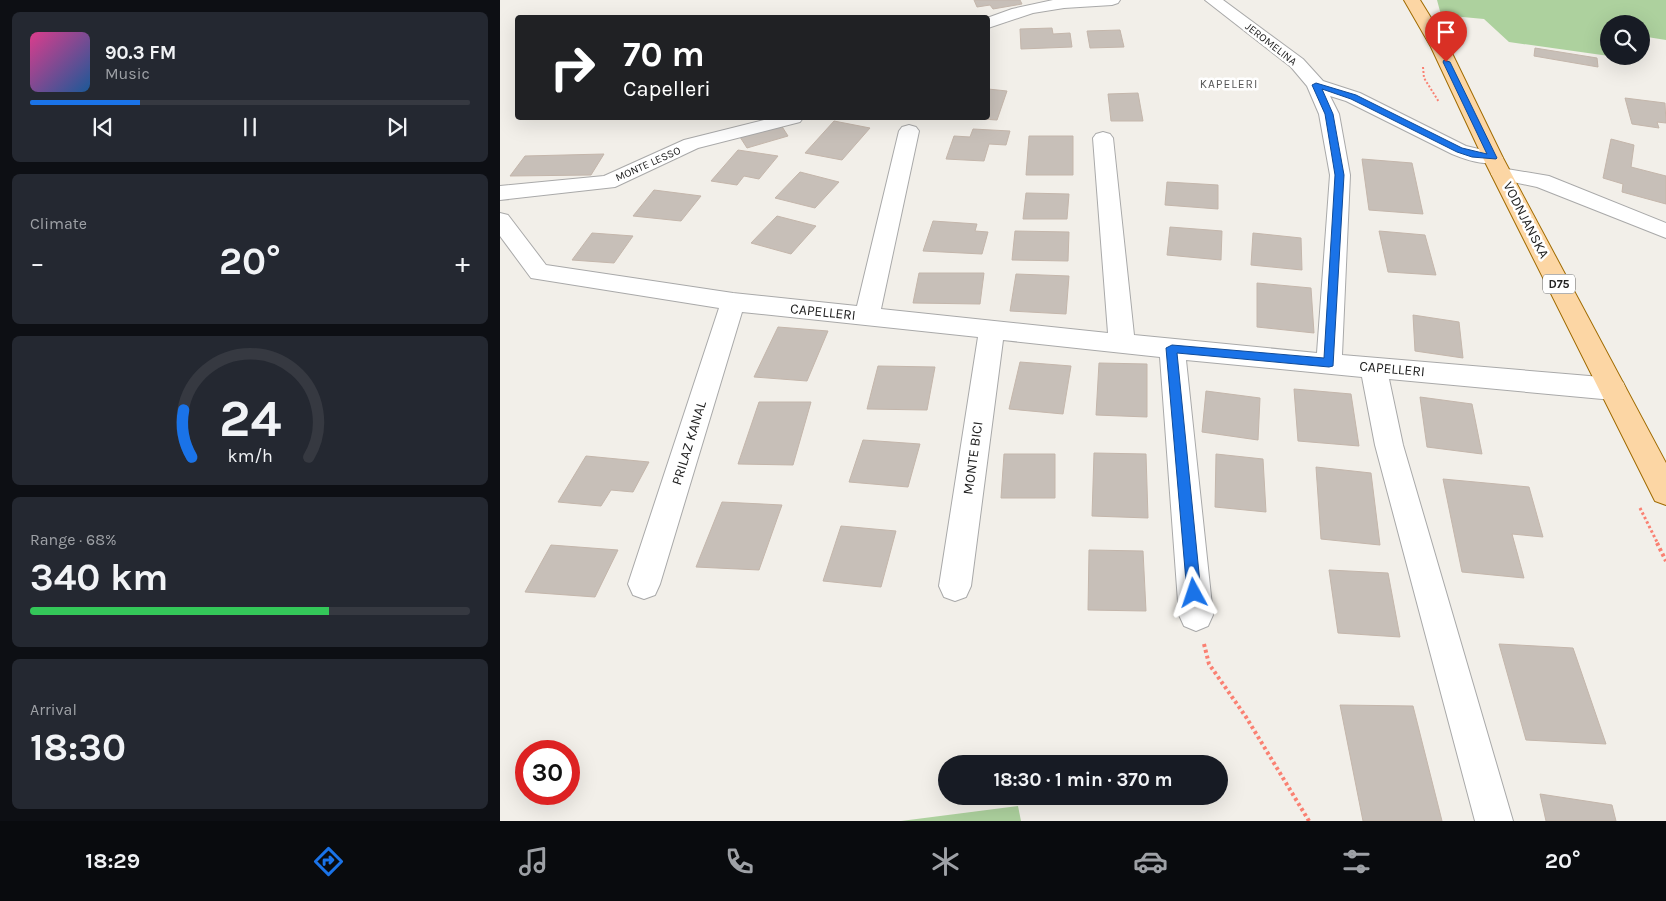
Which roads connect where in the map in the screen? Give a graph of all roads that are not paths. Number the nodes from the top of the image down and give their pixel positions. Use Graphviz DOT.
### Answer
graph roads {
  1 [pos="1112,0"];
  2 [pos="1213,0"];
  3 [pos="1413,0"];
  4 [pos="990,22"];
  5 [pos="1316,85"];
  6 [pos="785,120"];
  7 [pos="910,131"];
  8 [pos="1103,138"];
  9 [pos="1497,166"];
  10 [pos="500,193"];
  11 [pos="500,220"];
  12 [pos="1666,231"];
  13 [pos="733,302"];
  14 [pos="867,316"];
  15 [pos="992,330"];
  16 [pos="1122,343"];
  17 [pos="1172,348"];
  18 [pos="1329,363"];
  19 [pos="1373,368"];
  20 [pos="1613,389"];
  21 [pos="1666,492"];
  22 [pos="644,584"];
  23 [pos="955,586"];
  24 [pos="1196,615"];
  25 [pos="1494,821"];
  1 -- 4 [label="street"];
  2 -- 5 [label="street, JEROMELINA"];
  3 -- 9 [label="main road, VODNJANSKA / D75"];
  5 -- 9 [label="street, JEROMELINA"];
  5 -- 18 [label="street"];
  6 -- 10 [label="street, MONTE LESSO"];
  7 -- 14 [label="street"];
  8 -- 16 [label="street"];
  9 -- 12 [label="street, JEROMELINA"];
  9 -- 20 [label="main road, VODNJANSKA / D75"];
  11 -- 13 [label="street, CAPELLERI"];
  13 -- 14 [label="street, CAPELLERI"];
  13 -- 22 [label="street, PRILAZ KANAL"];
  14 -- 15 [label="street, CAPELLERI"];
  15 -- 16 [label="street, CAPELLERI"];
  15 -- 23 [label="street, MONTE BICI"];
  16 -- 17 [label="street, CAPELLERI"];
  17 -- 18 [label="street, CAPELLERI"];
  17 -- 24 [label="street"];
  18 -- 19 [label="street, CAPELLERI"];
  19 -- 20 [label="street, CAPELLERI"];
  19 -- 25 [label="street"];
  20 -- 21 [label="main road, VODNJANSKA / D75"];
}
